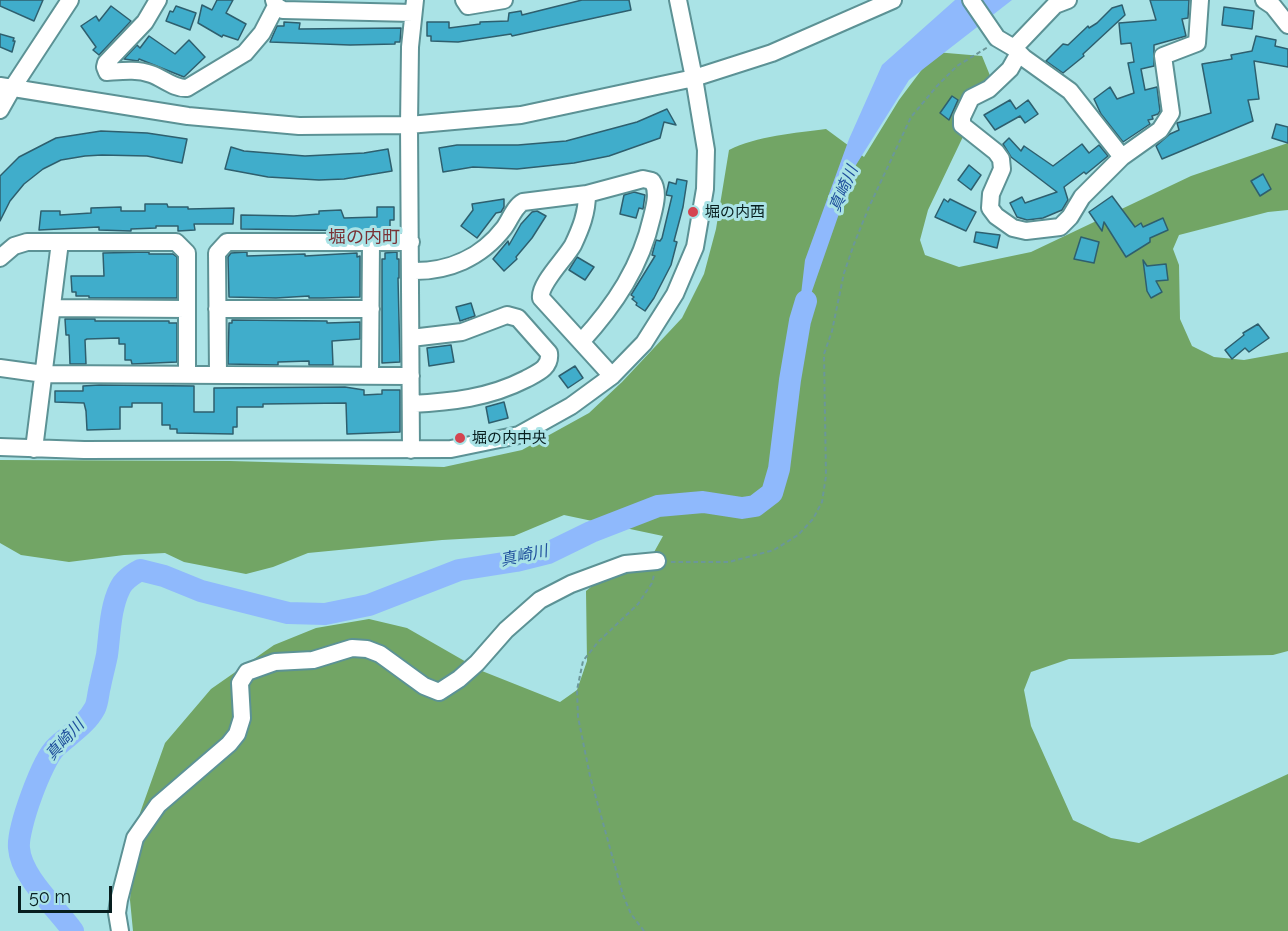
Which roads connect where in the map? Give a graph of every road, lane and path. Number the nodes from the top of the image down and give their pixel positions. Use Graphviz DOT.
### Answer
graph roads {
  1 [pos="70,0"];
  2 [pos="158,0"];
  3 [pos="464,0"];
  4 [pos="504,0"];
  5 [pos="678,0"];
  6 [pos="893,0"];
  7 [pos="972,0"];
  8 [pos="1068,0"];
  9 [pos="1200,0"];
  10 [pos="1264,0"];
  11 [pos="275,3"];
  12 [pos="414,6"];
  13 [pos="1288,24"];
  14 [pos="1017,51"];
  15 [pos="694,78"];
  16 [pos="7,86"];
  17 [pos="0,110"];
  18 [pos="409,125"];
  19 [pos="1122,157"];
  20 [pos="587,194"];
  21 [pos="60,242"];
  22 [pos="371,242"];
  23 [pos="411,242"];
  24 [pos="0,258"];
  25 [pos="411,271"];
  26 [pos="52,308"];
  27 [pos="187,309"];
  28 [pos="217,309"];
  29 [pos="371,309"];
  30 [pos="411,338"];
  31 [pos="581,342"];
  32 [pos="0,368"];
  33 [pos="44,374"];
  34 [pos="187,375"];
  35 [pos="218,375"];
  36 [pos="370,376"];
  37 [pos="411,376"];
  38 [pos="612,376"];
  39 [pos="411,404"];
  40 [pos="0,447"];
  41 [pos="34,449"];
  42 [pos="411,450"];
  43 [pos="657,561"];
  44 [pos="120,931"];
  45 [pos="644,931"];
  1 -- 16 [label="street"];
  2 -- 11 [label="street"];
  3 -- 4 [label="street"];
  5 -- 15 [label="street"];
  6 -- 15 [label="street"];
  7 -- 14 [label="street"];
  8 -- 14 [label="street"];
  9 -- 19 [label="street"];
  10 -- 13 [label="street"];
  11 -- 12 [label="street"];
  12 -- 18 [label="street"];
  14 -- 19 [label="street"];
  14 -- 19 [label="street"];
  14 -- 43 [label="path"];
  15 -- 18 [label="street"];
  15 -- 38 [label="street"];
  16 -- 17 [label="street"];
  16 -- 18 [label="street"];
  18 -- 23 [label="street"];
  20 -- 25 [label="street"];
  20 -- 31 [label="street"];
  20 -- 31 [label="street"];
  21 -- 24 [label="street"];
  21 -- 26 [label="street"];
  21 -- 27 [label="street"];
  22 -- 23 [label="street"];
  22 -- 28 [label="street"];
  22 -- 29 [label="street"];
  23 -- 25 [label="street"];
  25 -- 30 [label="street"];
  26 -- 27 [label="street"];
  26 -- 33 [label="street"];
  27 -- 34 [label="street"];
  28 -- 29 [label="street"];
  28 -- 35 [label="street"];
  29 -- 36 [label="street"];
  30 -- 37 [label="street"];
  30 -- 39 [label="street"];
  31 -- 38 [label="street"];
  32 -- 33 [label="street"];
  33 -- 34 [label="street"];
  33 -- 41 [label="street"];
  34 -- 35 [label="street"];
  35 -- 36 [label="street"];
  36 -- 37 [label="street"];
  37 -- 39 [label="street"];
  38 -- 42 [label="street"];
  39 -- 42 [label="street"];
  40 -- 41 [label="street"];
  41 -- 42 [label="street"];
  43 -- 44 [label="street"];
  43 -- 45 [label="path"];
}
